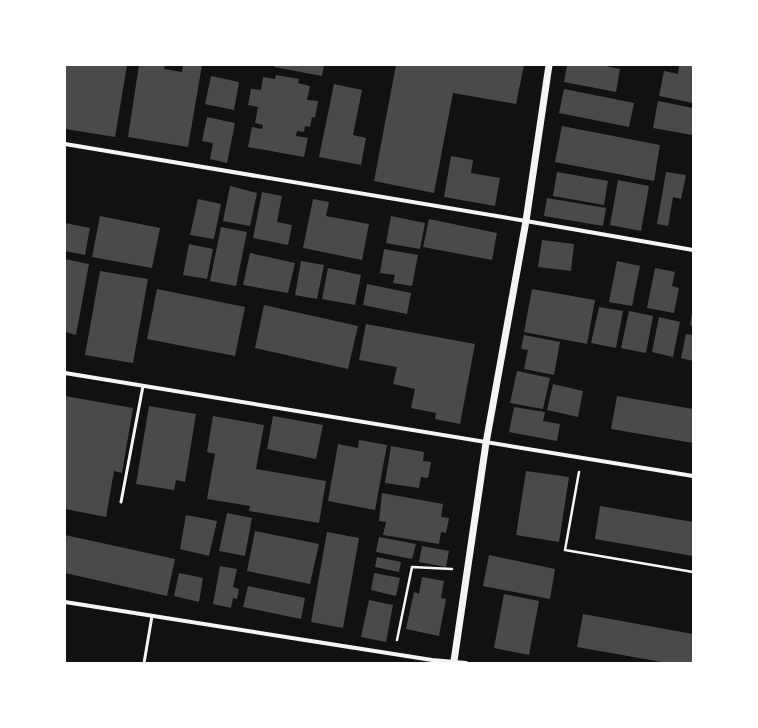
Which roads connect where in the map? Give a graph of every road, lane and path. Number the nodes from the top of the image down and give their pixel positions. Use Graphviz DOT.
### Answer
graph roads {
  1 [pos="549,65"];
  2 [pos="65,144"];
  3 [pos="526,221"];
  4 [pos="693,250"];
  5 [pos="65,373"];
  6 [pos="143,386"];
  7 [pos="486,442"];
  8 [pos="580,458"];
  9 [pos="693,476"];
  10 [pos="121,502"];
  11 [pos="456,569"];
  12 [pos="693,572"];
  13 [pos="65,602"];
  14 [pos="152,616"];
  15 [pos="394,654"];
  16 [pos="455,662"];
  17 [pos="144,663"];
  18 [pos="466,663"];
  1 -- 3 [label="street"];
  2 -- 3 [label="street"];
  3 -- 4 [label="street"];
  3 -- 7 [label="street"];
  5 -- 6 [label="street"];
  6 -- 7 [label="street"];
  6 -- 10 [label="lane"];
  7 -- 8 [label="street"];
  7 -- 16 [label="street"];
  8 -- 9 [label="street"];
  8 -- 12 [label="path"];
  11 -- 15 [label="path"];
  13 -- 14 [label="street"];
  14 -- 15 [label="street"];
  14 -- 17 [label="lane"];
  15 -- 16 [label="street"];
  16 -- 18 [label="street"];
}
